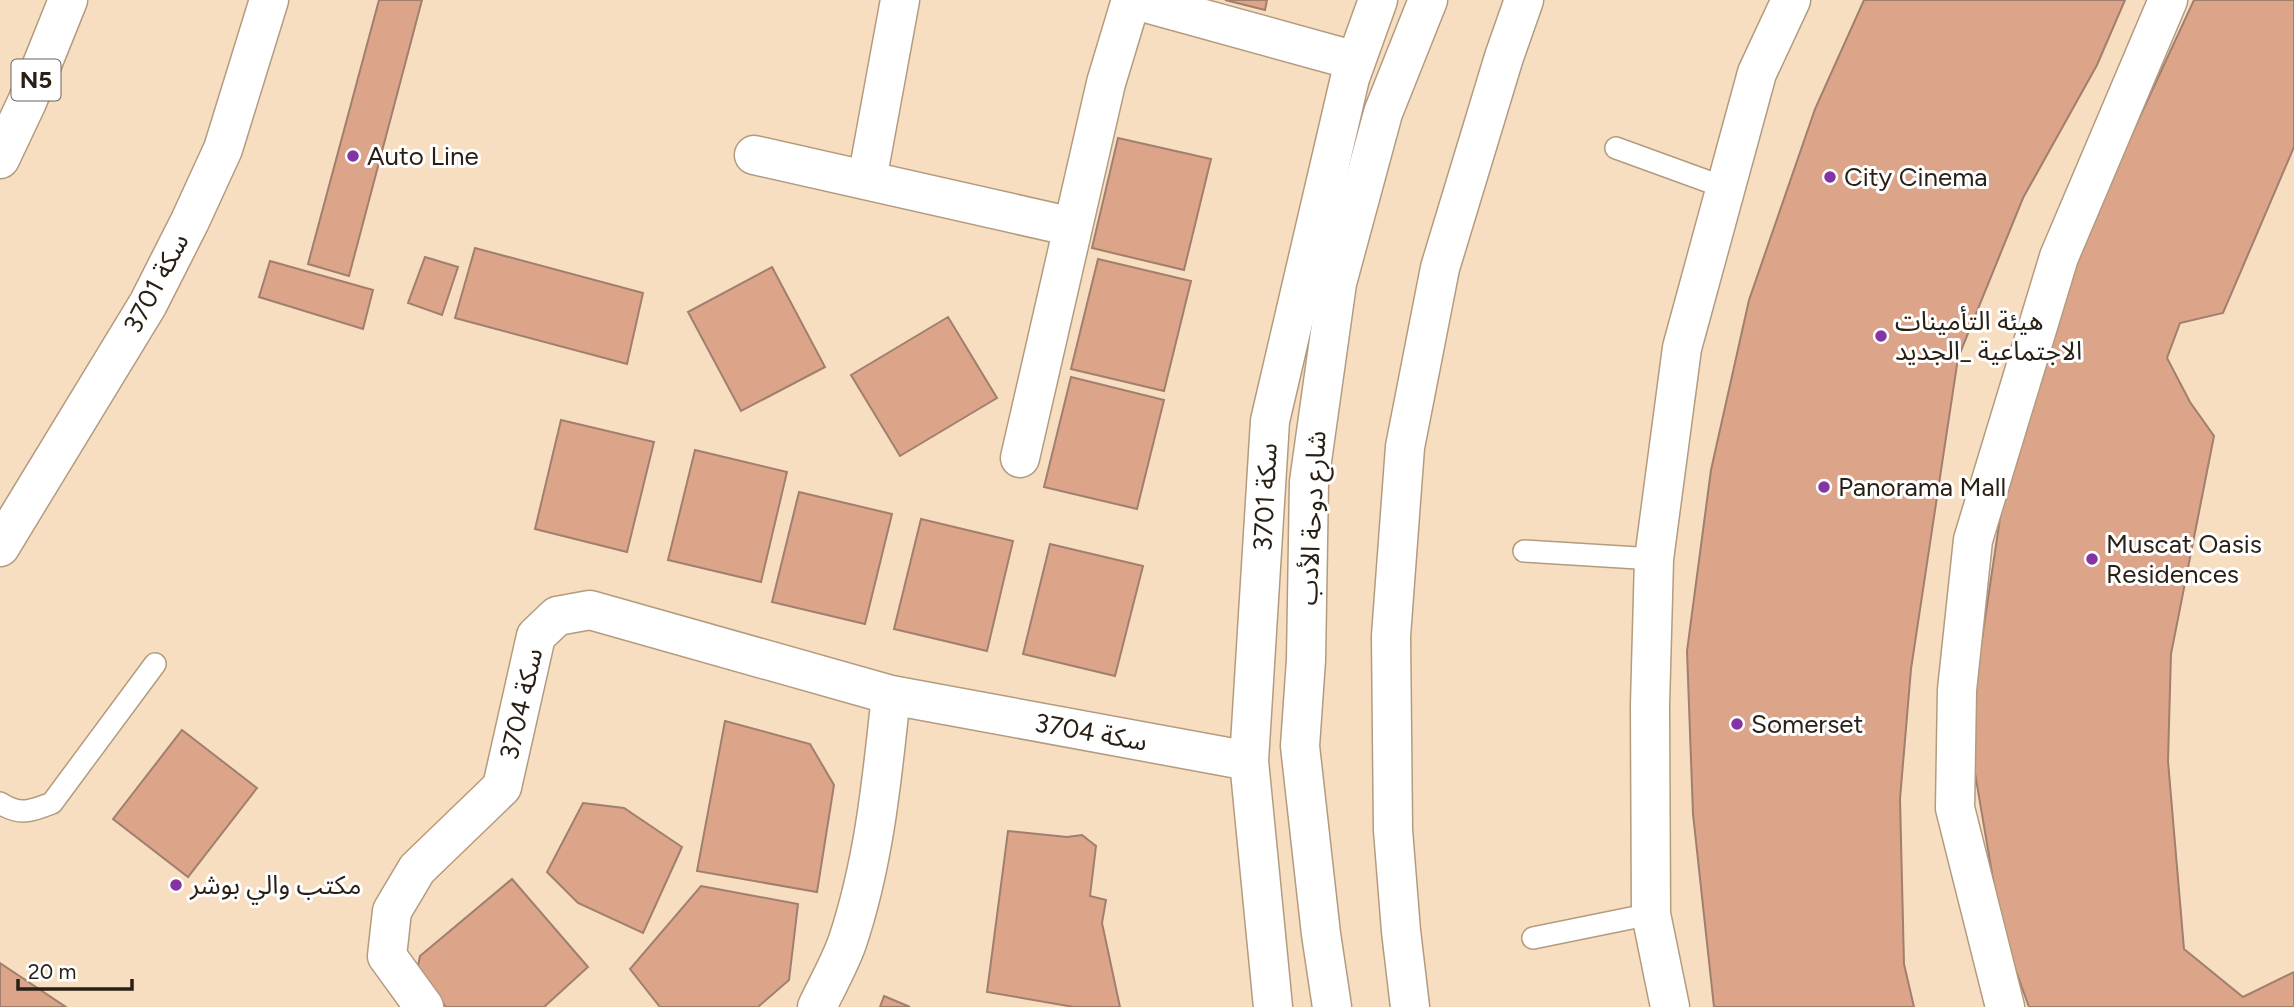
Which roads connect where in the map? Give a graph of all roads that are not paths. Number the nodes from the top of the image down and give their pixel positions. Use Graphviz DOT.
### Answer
graph roads {
  1 [pos="68,0"];
  2 [pos="269,0"];
  3 [pos="900,0"];
  4 [pos="1133,0"];
  5 [pos="1378,0"];
  6 [pos="1428,0"];
  7 [pos="1524,0"];
  8 [pos="1791,0"];
  9 [pos="2168,0"];
  10 [pos="1356,61"];
  11 [pos="1616,148"];
  12 [pos="754,155"];
  13 [pos="0,159"];
  14 [pos="867,180"];
  15 [pos="1726,188"];
  16 [pos="1073,227"];
  17 [pos="1020,458"];
  18 [pos="0,547"];
  19 [pos="1524,551"];
  20 [pos="1654,559"];
  21 [pos="155,664"];
  22 [pos="891,695"];
  23 [pos="1249,761"];
  24 [pos="0,803"];
  25 [pos="1651,914"];
  26 [pos="1533,938"];
  27 [pos="424,1007"];
  28 [pos="817,1007"];
  29 [pos="1273,1007"];
  30 [pos="1332,1007"];
  31 [pos="1410,1007"];
  32 [pos="1671,1007"];
  33 [pos="2005,1007"];
  1 -- 13 [label="main road, N5"];
  2 -- 18 [label="main road, سكة 3701"];
  3 -- 14 [label="main road"];
  4 -- 10 [label="main road"];
  4 -- 16 [label="main road"];
  5 -- 10 [label="main road, سكة 3701"];
  6 -- 30 [label="main road, شارع دوحة الأدب"];
  7 -- 31 [label="main road"];
  8 -- 15 [label="main road"];
  9 -- 33 [label="main road"];
  10 -- 23 [label="main road, سكة 3701"];
  11 -- 15 [label="lane"];
  12 -- 14 [label="main road"];
  14 -- 16 [label="main road"];
  15 -- 20 [label="main road"];
  16 -- 17 [label="main road"];
  19 -- 20 [label="lane"];
  20 -- 25 [label="main road"];
  21 -- 24 [label="lane"];
  22 -- 23 [label="main road, سكة 3704"];
  22 -- 27 [label="main road, سكة 3704"];
  22 -- 28 [label="main road"];
  23 -- 29 [label="main road, سكة 3701"];
  25 -- 26 [label="lane"];
  25 -- 32 [label="main road"];
}
